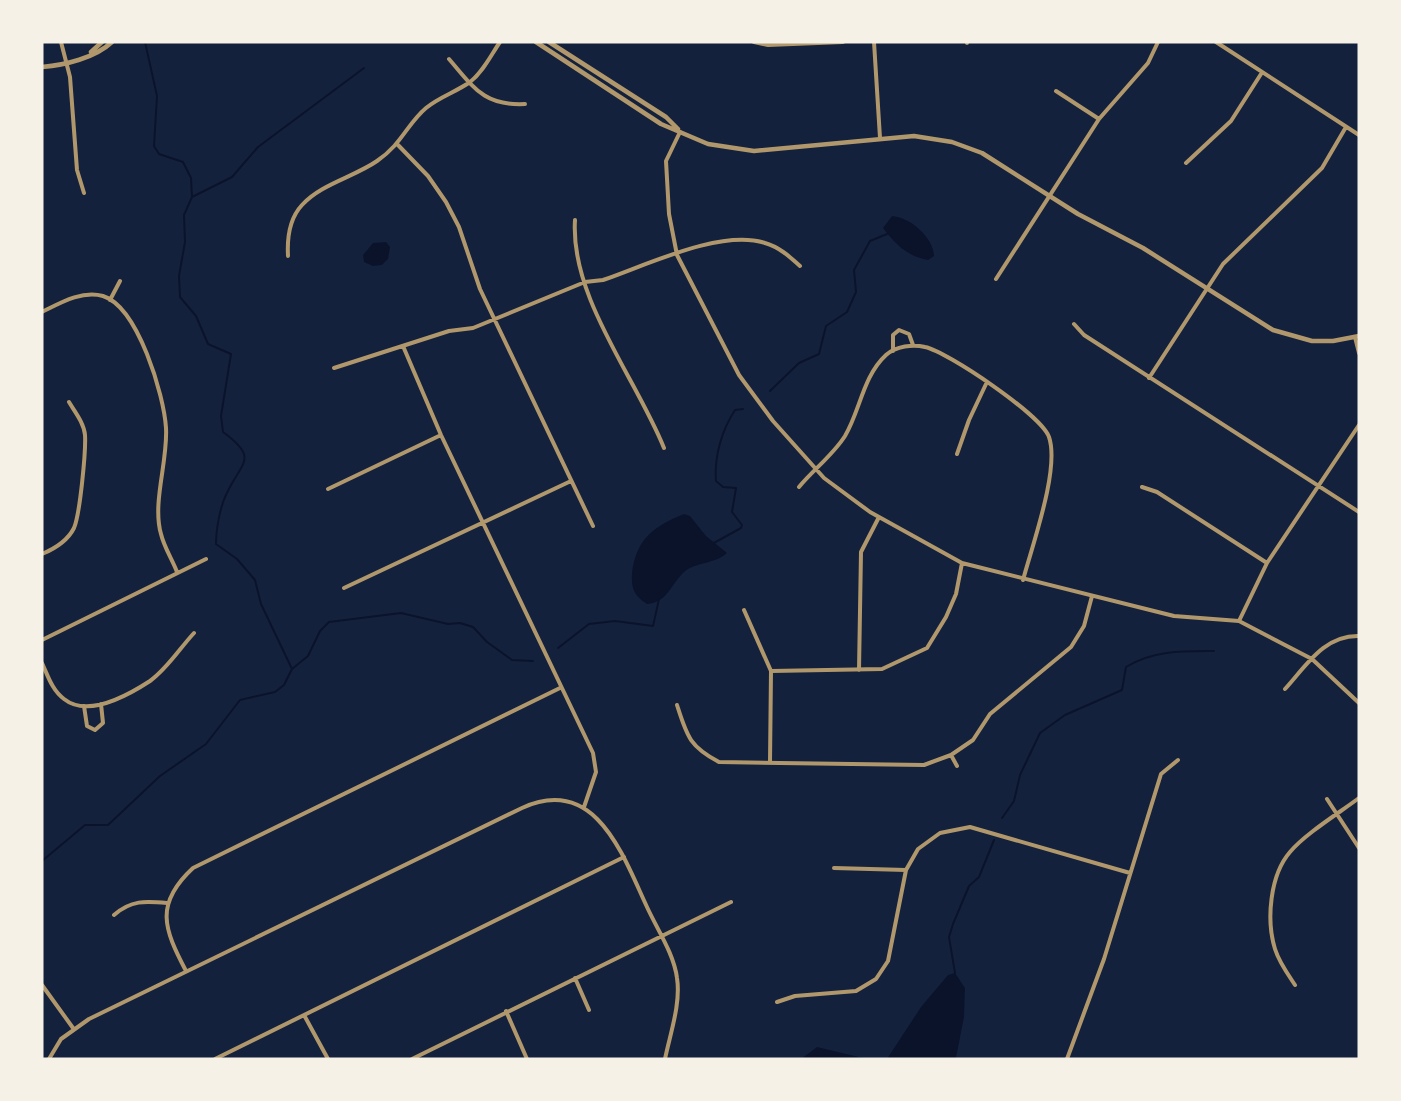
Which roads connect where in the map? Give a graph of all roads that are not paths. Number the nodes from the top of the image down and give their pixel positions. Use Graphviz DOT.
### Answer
graph roads {
  1 [pos="61,42"];
  2 [pos="102,42"];
  3 [pos="112,42"];
  4 [pos="500,42"];
  5 [pos="536,42"];
  6 [pos="549,42"];
  7 [pos="754,42"];
  8 [pos="843,42"];
  9 [pos="874,42"];
  10 [pos="1158,42"];
  11 [pos="1216,42"];
  12 [pos="87,56"];
  13 [pos="449,59"];
  14 [pos="67,63"];
  15 [pos="42,66"];
  16 [pos="1261,74"];
  17 [pos="470,82"];
  18 [pos="1056,91"];
  19 [pos="525,104"];
  20 [pos="1099,119"];
  21 [pos="1346,127"];
  22 [pos="680,131"];
  23 [pos="1359,135"];
  24 [pos="880,138"];
  25 [pos="398,145"];
  26 [pos="1186,163"];
  27 [pos="84,193"];
  28 [pos="1050,196"];
  29 [pos="575,220"];
  30 [pos="677,255"];
  31 [pos="288,256"];
  32 [pos="800,266"];
  33 [pos="996,279"];
  34 [pos="120,281"];
  35 [pos="585,282"];
  36 [pos="1206,288"];
  37 [pos="110,300"];
  38 [pos="42,312"];
  39 [pos="494,320"];
  40 [pos="1074,324"];
  41 [pos="1357,336"];
  42 [pos="913,345"];
  43 [pos="403,346"];
  44 [pos="893,351"];
  45 [pos="1359,353"];
  46 [pos="334,368"];
  47 [pos="1149,378"];
  48 [pos="986,384"];
  49 [pos="69,402"];
  50 [pos="1359,425"];
  51 [pos="441,435"];
  52 [pos="664,448"];
  53 [pos="957,454"];
  54 [pos="814,469"];
  55 [pos="571,481"];
  56 [pos="1319,486"];
  57 [pos="799,487"];
  58 [pos="1142,487"];
  59 [pos="328,489"];
  60 [pos="1359,512"];
  61 [pos="879,517"];
  62 [pos="483,521"];
  63 [pos="593,526"];
  64 [pos="42,554"];
  65 [pos="206,560"];
  66 [pos="962,563"];
  67 [pos="1268,563"];
  68 [pos="177,572"];
  69 [pos="1023,580"];
  70 [pos="344,588"];
  71 [pos="1092,596"];
  72 [pos="744,610"];
  73 [pos="1239,621"];
  74 [pos="194,633"];
  75 [pos="1359,636"];
  76 [pos="42,640"];
  77 [pos="1312,659"];
  78 [pos="42,663"];
  79 [pos="860,670"];
  80 [pos="771,671"];
  81 [pos="560,688"];
  82 [pos="1285,689"];
  83 [pos="1359,703"];
  84 [pos="101,704"];
  85 [pos="677,705"];
  86 [pos="84,706"];
  87 [pos="951,755"];
  88 [pos="1178,760"];
  89 [pos="770,762"];
  90 [pos="957,766"];
  91 [pos="1359,798"];
  92 [pos="1328,799"];
  93 [pos="584,807"];
  94 [pos="1339,813"];
  95 [pos="1359,848"];
  96 [pos="624,857"];
  97 [pos="834,868"];
  98 [pos="906,870"];
  99 [pos="1130,873"];
  100 [pos="731,902"];
  101 [pos="167,903"];
  102 [pos="114,915"];
  103 [pos="660,936"];
  104 [pos="186,971"];
  105 [pos="575,978"];
  106 [pos="42,985"];
  107 [pos="1295,985"];
  108 [pos="777,1002"];
  109 [pos="589,1010"];
  110 [pos="506,1011"];
  111 [pos="304,1015"];
  112 [pos="73,1028"];
  113 [pos="419,1057"];
  114 [pos="49,1059"];
  115 [pos="215,1059"];
  116 [pos="328,1059"];
  117 [pos="412,1059"];
  118 [pos="527,1059"];
  119 [pos="665,1059"];
  120 [pos="1066,1059"];
  1 -- 14 [label="street"];
  2 -- 12 [label="street"];
  3 -- 12 [label="street"];
  4 -- 17 [label="street"];
  5 -- 22 [label="street"];
  6 -- 22 [label="street"];
  7 -- 8 [label="street"];
  9 -- 24 [label="street"];
  10 -- 20 [label="street"];
  11 -- 16 [label="street"];
  12 -- 14 [label="street"];
  13 -- 17 [label="street"];
  14 -- 15 [label="street"];
  14 -- 27 [label="street"];
  16 -- 21 [label="street"];
  16 -- 26 [label="street"];
  17 -- 19 [label="street"];
  17 -- 25 [label="street"];
  18 -- 20 [label="street"];
  20 -- 28 [label="street"];
  21 -- 23 [label="street"];
  21 -- 36 [label="street"];
  22 -- 24 [label="street"];
  22 -- 30 [label="street"];
  24 -- 28 [label="street"];
  25 -- 31 [label="street"];
  25 -- 39 [label="street"];
  28 -- 33 [label="street"];
  28 -- 36 [label="street"];
  29 -- 35 [label="street"];
  30 -- 32 [label="street"];
  30 -- 35 [label="street"];
  30 -- 54 [label="street"];
  34 -- 37 [label="street"];
  35 -- 39 [label="street"];
  35 -- 52 [label="street"];
  36 -- 41 [label="street"];
  36 -- 47 [label="street"];
  37 -- 38 [label="street"];
  37 -- 68 [label="street"];
  39 -- 43 [label="street"];
  39 -- 55 [label="street"];
  40 -- 47 [label="street"];
  41 -- 45 [label="street"];
  42 -- 44 [label="street"];
  42 -- 44 [label="street"];
  42 -- 48 [label="street"];
  43 -- 46 [label="street"];
  43 -- 51 [label="street"];
  44 -- 54 [label="street"];
  47 -- 56 [label="street"];
  48 -- 53 [label="street"];
  48 -- 69 [label="street"];
  49 -- 64 [label="street"];
  50 -- 56 [label="street"];
  51 -- 59 [label="street"];
  51 -- 62 [label="street"];
  54 -- 57 [label="street"];
  54 -- 61 [label="street"];
  55 -- 62 [label="street"];
  55 -- 63 [label="street"];
  56 -- 60 [label="street"];
  56 -- 67 [label="street"];
  58 -- 67 [label="street"];
  61 -- 66 [label="street"];
  61 -- 79 [label="street"];
  62 -- 70 [label="street"];
  62 -- 81 [label="street"];
  65 -- 68 [label="street"];
  66 -- 69 [label="street"];
  66 -- 79 [label="street"];
  67 -- 73 [label="street"];
  68 -- 76 [label="street"];
  69 -- 71 [label="street"];
  71 -- 73 [label="street"];
  71 -- 87 [label="street"];
  72 -- 80 [label="street"];
  73 -- 77 [label="street"];
  74 -- 84 [label="street"];
  75 -- 77 [label="street"];
  77 -- 82 [label="street"];
  77 -- 83 [label="street"];
  78 -- 86 [label="street"];
  79 -- 80 [label="street"];
  80 -- 89 [label="street"];
  81 -- 93 [label="street"];
  81 -- 101 [label="street"];
  84 -- 86 [label="street"];
  84 -- 86 [label="street"];
  85 -- 89 [label="street"];
  87 -- 89 [label="street"];
  87 -- 90 [label="street"];
  88 -- 99 [label="street"];
  91 -- 94 [label="street"];
  92 -- 94 [label="street"];
  93 -- 96 [label="street"];
  93 -- 104 [label="street"];
  94 -- 95 [label="street"];
  94 -- 107 [label="street"];
  96 -- 103 [label="street"];
  96 -- 111 [label="street"];
  97 -- 98 [label="street"];
  98 -- 99 [label="street"];
  98 -- 108 [label="street"];
  99 -- 120 [label="street"];
  100 -- 103 [label="street"];
  101 -- 102 [label="street"];
  101 -- 104 [label="street"];
  103 -- 105 [label="street"];
  103 -- 119 [label="street"];
  104 -- 112 [label="street"];
  105 -- 109 [label="street"];
  105 -- 110 [label="street"];
  106 -- 112 [label="street"];
  110 -- 113 [label="street"];
  110 -- 118 [label="street"];
  111 -- 115 [label="street"];
  111 -- 116 [label="street"];
  112 -- 114 [label="street"];
  113 -- 117 [label="street"];
}
